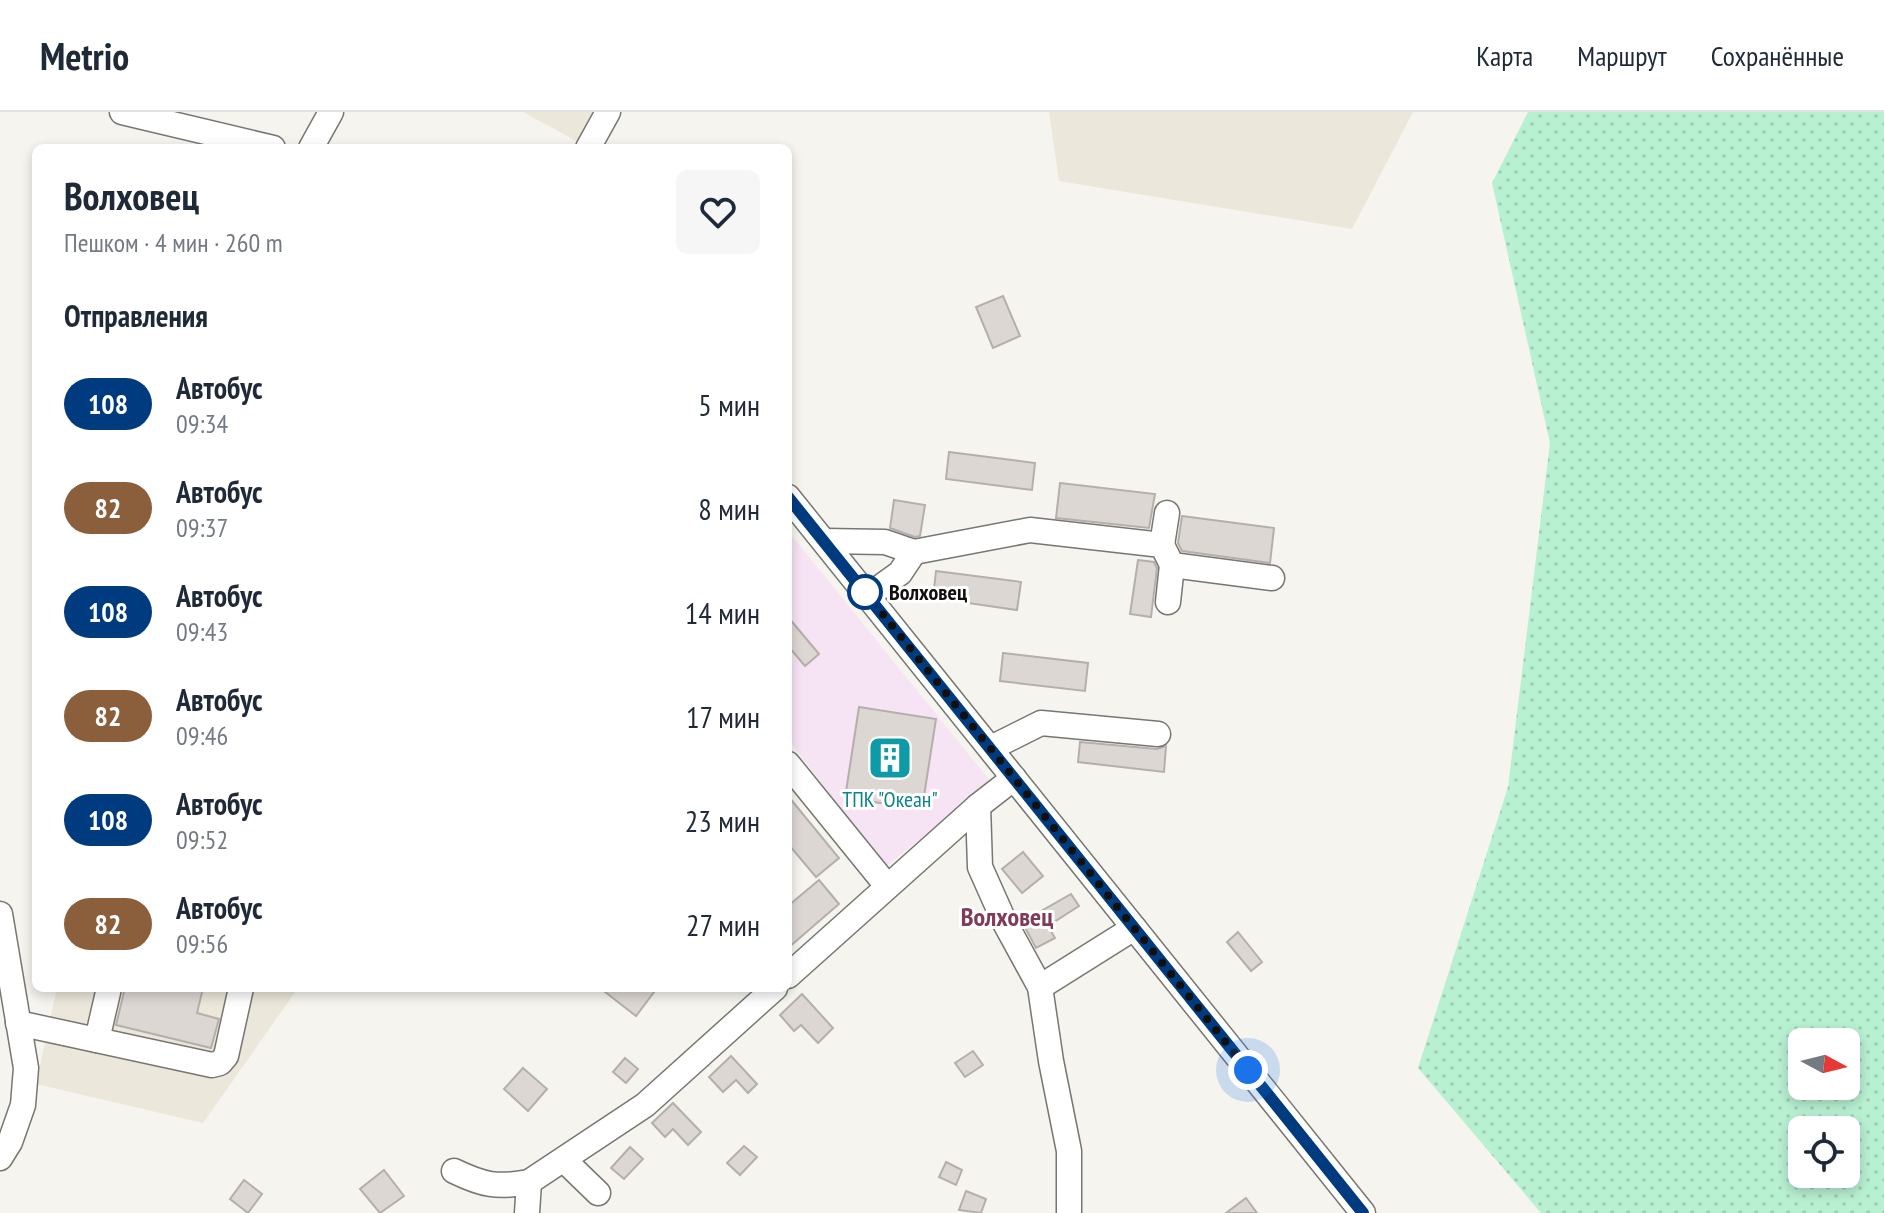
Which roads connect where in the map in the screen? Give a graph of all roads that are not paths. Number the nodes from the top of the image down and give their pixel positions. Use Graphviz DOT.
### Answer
graph roads {
  1 [pos="122,112"];
  2 [pos="331,112"];
  3 [pos="608,112"];
  4 [pos="256,144"];
  5 [pos="313,144"];
  6 [pos="590,144"];
  7 [pos="792,502"];
  8 [pos="1167,513"];
  9 [pos="824,541"];
  10 [pos="914,552"];
  11 [pos="1167,555"];
  12 [pos="1272,578"];
  13 [pos="868,596"];
  14 [pos="1168,602"];
  15 [pos="1158,734"];
  16 [pos="991,748"];
  17 [pos="792,769"];
  18 [pos="1014,778"];
  19 [pos="978,806"];
  20 [pos="887,886"];
  21 [pos="0,914"];
  22 [pos="1134,928"];
  23 [pos="792,972"];
  24 [pos="1040,987"];
  25 [pos="108,992"];
  26 [pos="240,992"];
  27 [pos="771,992"];
  28 [pos="18,1023"];
  29 [pos="97,1040"];
  30 [pos="0,1158"];
  31 [pos="564,1160"];
  32 [pos="454,1171"];
  33 [pos="529,1182"];
  34 [pos="598,1193"];
  35 [pos="527,1213"];
  36 [pos="1069,1213"];
  37 [pos="1363,1213"];
  1 -- 4 [label="street"];
  2 -- 5 [label="street"];
  3 -- 6 [label="street"];
  7 -- 9 [label="street"];
  8 -- 11 [label="street"];
  9 -- 10 [label="street"];
  9 -- 13 [label="street"];
  10 -- 11 [label="street"];
  10 -- 13 [label="street"];
  11 -- 12 [label="street"];
  11 -- 14 [label="street"];
  13 -- 16 [label="street"];
  15 -- 16 [label="street"];
  16 -- 18 [label="street"];
  17 -- 20 [label="street"];
  18 -- 19 [label="street"];
  18 -- 22 [label="street"];
  19 -- 20 [label="street"];
  19 -- 24 [label="street"];
  20 -- 23 [label="street"];
  21 -- 28 [label="street"];
  22 -- 24 [label="street"];
  22 -- 37 [label="street"];
  24 -- 36 [label="street"];
  25 -- 29 [label="street"];
  26 -- 29 [label="street"];
  27 -- 31 [label="street"];
  28 -- 29 [label="street"];
  28 -- 30 [label="street"];
  31 -- 33 [label="street"];
  31 -- 34 [label="street"];
  32 -- 33 [label="street"];
  33 -- 35 [label="street"];
}
